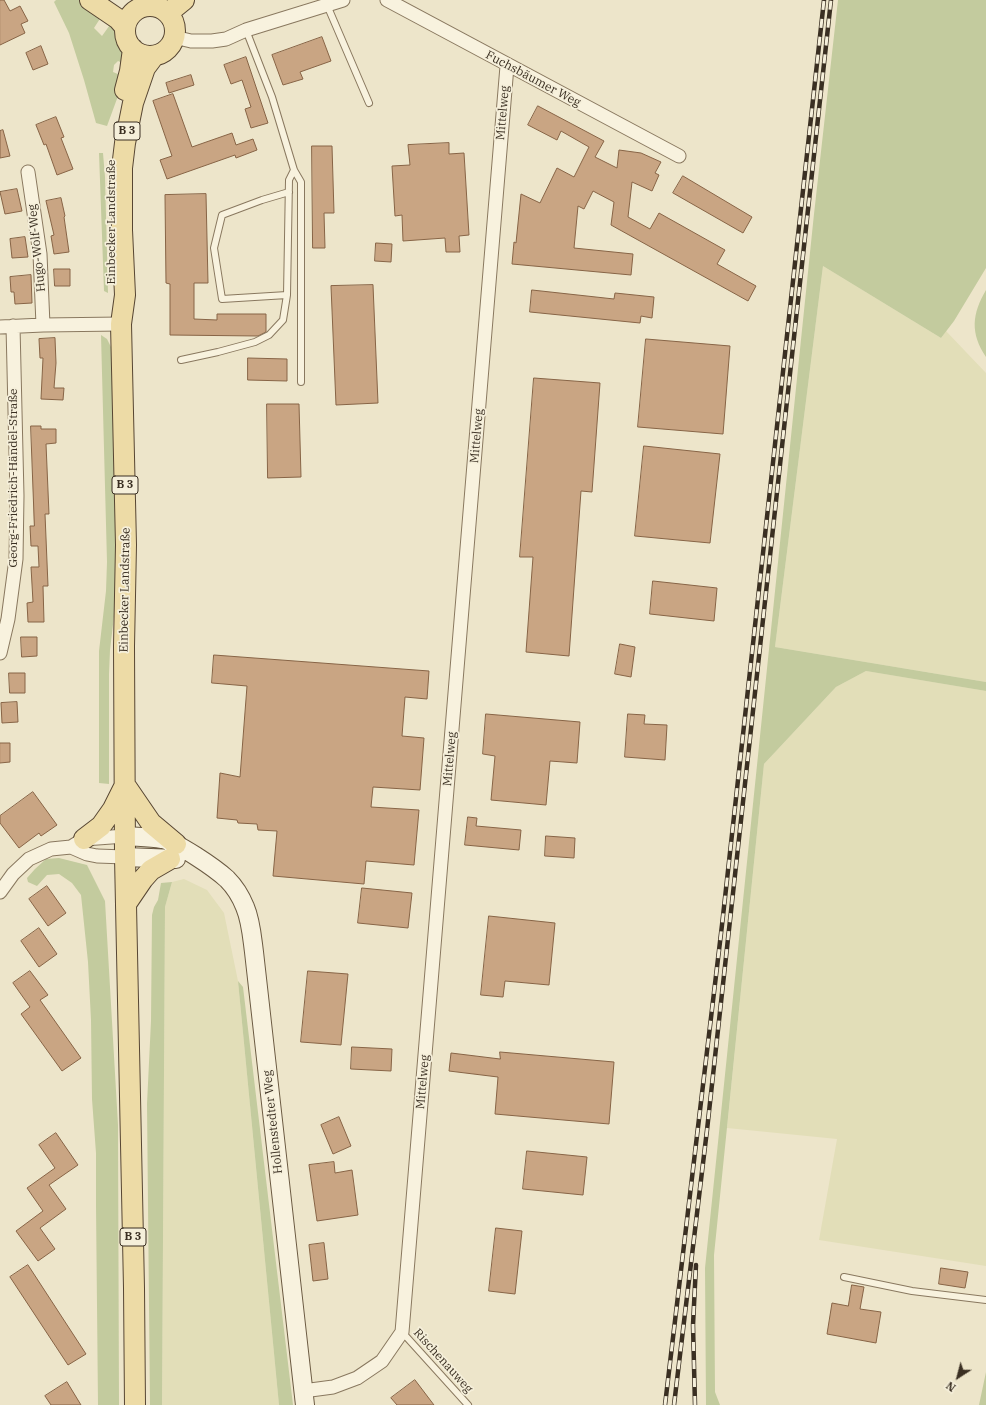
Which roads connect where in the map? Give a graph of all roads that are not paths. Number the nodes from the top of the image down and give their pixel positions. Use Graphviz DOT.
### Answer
graph roads {
  1 [pos="90,0"];
  2 [pos="109,0"];
  3 [pos="184,0"];
  4 [pos="343,0"];
  5 [pos="387,0"];
  6 [pos="327,5"];
  7 [pos="137,9"];
  8 [pos="168,13"];
  9 [pos="125,27"];
  10 [pos="246,30"];
  11 [pos="174,37"];
  12 [pos="133,49"];
  13 [pos="154,56"];
  14 [pos="507,66"];
  15 [pos="369,103"];
  16 [pos="679,156"];
  17 [pos="294,170"];
  18 [pos="28,172"];
  19 [pos="289,192"];
  20 [pos="287,295"];
  21 [pos="121,324"];
  22 [pos="43,325"];
  23 [pos="6,327"];
  24 [pos="181,360"];
  25 [pos="301,382"];
  26 [pos="0,653"];
  27 [pos="125,785"];
  28 [pos="125,836"];
  29 [pos="77,843"];
  30 [pos="173,851"];
  31 [pos="125,857"];
  32 [pos="0,892"];
  33 [pos="126,904"];
  34 [pos="844,1277"];
  35 [pos="986,1300"];
  36 [pos="402,1332"];
  37 [pos="304,1398"];
  38 [pos="135,1405"];
  39 [pos="468,1405"];
  1 -- 9 [label="main road"];
  2 -- 7 [label="main road"];
  3 -- 8 [label="main road"];
  4 -- 6 [label="street"];
  5 -- 14 [label="street, Fuchsbäumer Weg"];
  6 -- 10 [label="street"];
  6 -- 15 [label="lane"];
  7 -- 8 [label="main road"];
  7 -- 9 [label="main road"];
  8 -- 11 [label="main road"];
  9 -- 12 [label="main road"];
  10 -- 11 [label="street"];
  10 -- 17 [label="lane"];
  11 -- 13 [label="main road"];
  12 -- 13 [label="main road"];
  12 -- 21 [label="main road, Einbecker Landstraße / B 3"];
  13 -- 21 [label="main road, Einbecker Landstraße / B 3"];
  14 -- 16 [label="street, Fuchsbäumer Weg"];
  14 -- 36 [label="street, Mittelweg"];
  17 -- 19 [label="lane"];
  17 -- 25 [label="lane"];
  18 -- 22 [label="street, Hugo-Wolf-Weg"];
  19 -- 20 [label="lane"];
  19 -- 20 [label="lane"];
  20 -- 24 [label="lane"];
  21 -- 22 [label="street"];
  21 -- 27 [label="main road, Einbecker Landstraße / B 3"];
  22 -- 23 [label="street"];
  23 -- 26 [label="street, Georg-Friedrich-Händel-Straße"];
  27 -- 28 [label="main road, Einbecker Landstraße / B 3"];
  27 -- 29 [label="main road"];
  27 -- 30 [label="main road"];
  28 -- 29 [label="street"];
  28 -- 30 [label="main road"];
  28 -- 31 [label="main road, Einbecker Landstraße / B 3"];
  29 -- 31 [label="street"];
  29 -- 32 [label="street"];
  30 -- 31 [label="main road"];
  30 -- 33 [label="main road"];
  30 -- 37 [label="main road, Hollenstedter Weg"];
  31 -- 33 [label="main road, B 3"];
  33 -- 38 [label="main road, B 3"];
  34 -- 35 [label="lane"];
  36 -- 37 [label="street, Mittelweg"];
  36 -- 39 [label="lane, Rischenauweg"];
}
